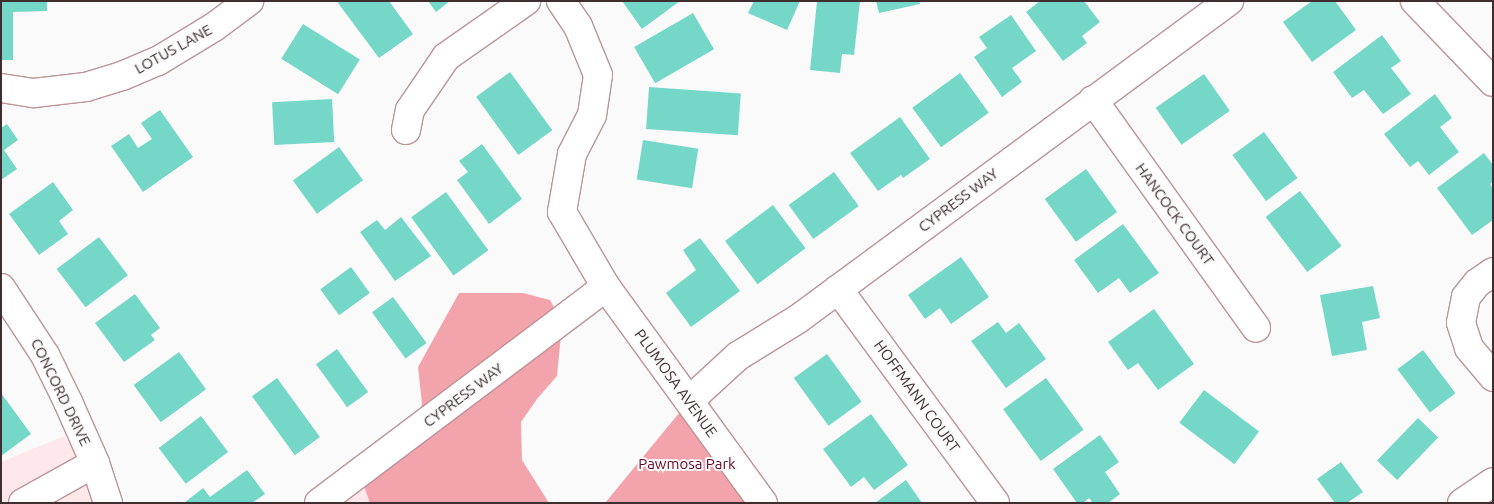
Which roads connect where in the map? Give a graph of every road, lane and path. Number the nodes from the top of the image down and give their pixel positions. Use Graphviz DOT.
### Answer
graph roads {
  1 [pos="249,1"];
  2 [pos="526,1"];
  3 [pos="560,1"];
  4 [pos="1229,1"];
  5 [pos="1415,1"];
  6 [pos="1493,82"];
  7 [pos="1,88"];
  8 [pos="1093,100"];
  9 [pos="406,130"];
  10 [pos="1493,272"];
  11 [pos="606,287"];
  12 [pos="1,288"];
  13 [pos="838,289"];
  14 [pos="1256,328"];
  15 [pos="1493,377"];
  16 [pos="689,401"];
  17 [pos="95,463"];
  18 [pos="1493,482"];
  19 [pos="22,503"];
  20 [pos="108,503"];
  21 [pos="319,503"];
  22 [pos="763,503"];
  23 [pos="996,503"];
  24 [pos="1462,503"];
  1 -- 7 [label="street, LOTUS LANE"];
  2 -- 9 [label="street"];
  3 -- 11 [label="street, PLUMOSA AVENUE"];
  4 -- 8 [label="street, CYPRESS WAY"];
  5 -- 6 [label="street"];
  8 -- 13 [label="street, CYPRESS WAY"];
  8 -- 14 [label="street, HANCOCK COURT"];
  10 -- 15 [label="street"];
  11 -- 16 [label="street, PLUMOSA AVENUE"];
  11 -- 21 [label="street, CYPRESS WAY"];
  12 -- 17 [label="street, CONCORD DRIVE"];
  13 -- 16 [label="street, CYPRESS WAY"];
  13 -- 23 [label="street, HOFFMANN COURT"];
  16 -- 22 [label="street, PLUMOSA AVENUE"];
  17 -- 19 [label="street"];
  17 -- 20 [label="street, CONCORD DRIVE"];
  18 -- 24 [label="street"];
}
